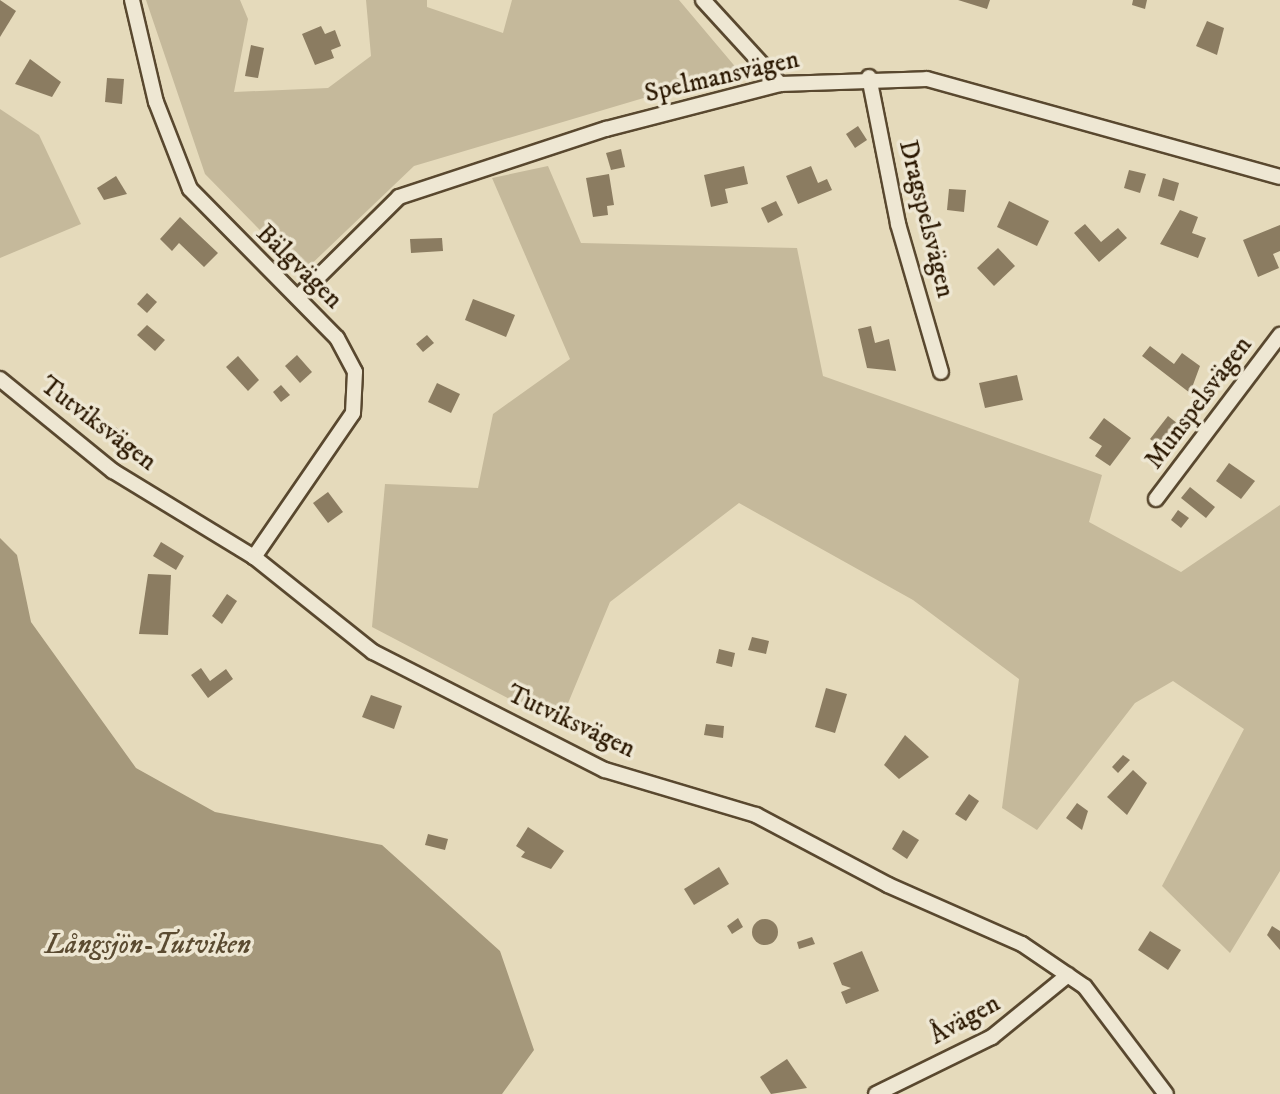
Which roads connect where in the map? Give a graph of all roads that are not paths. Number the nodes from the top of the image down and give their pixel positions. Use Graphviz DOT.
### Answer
graph roads {
  1 [pos="132,0"];
  2 [pos="703,0"];
  3 [pos="869,77"];
  4 [pos="780,84"];
  5 [pos="1280,177"];
  6 [pos="298,297"];
  7 [pos="1280,335"];
  8 [pos="942,372"];
  9 [pos="0,380"];
  10 [pos="1156,499"];
  11 [pos="254,557"];
  12 [pos="1068,975"];
  13 [pos="876,1094"];
  14 [pos="1166,1094"];
  1 -- 6 [label="street, Bälgvägen"];
  2 -- 4 [label="street"];
  3 -- 4 [label="street, Spelmansvägen"];
  3 -- 5 [label="street, Spelmansvägen"];
  3 -- 8 [label="street, Dragspelsvägen"];
  4 -- 6 [label="street, Spelmansvägen"];
  6 -- 11 [label="street, Bälgvägen"];
  7 -- 10 [label="street, Munspelsvägen"];
  9 -- 11 [label="street, Tutviksvägen"];
  11 -- 12 [label="street, Tutviksvägen"];
  12 -- 13 [label="street, Åvägen"];
  12 -- 14 [label="street, Tutviksvägen"];
}
